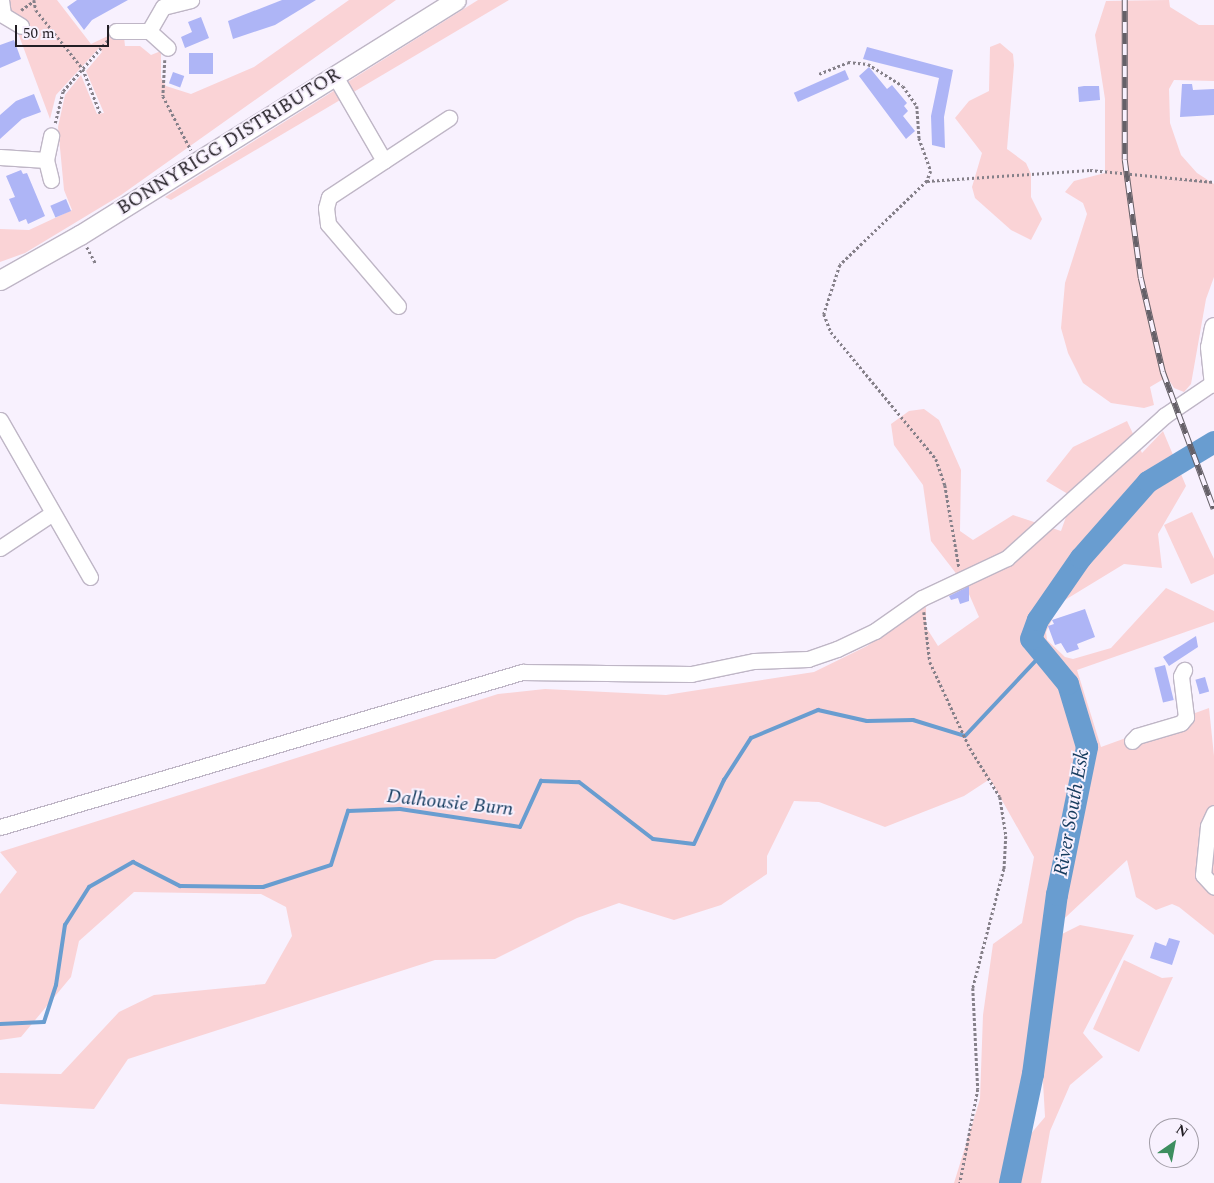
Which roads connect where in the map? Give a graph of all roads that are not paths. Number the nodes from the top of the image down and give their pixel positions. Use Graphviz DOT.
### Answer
graph roads {
  1 [pos="191,0"];
  2 [pos="456,0"];
  3 [pos="1,10"];
  4 [pos="21,26"];
  5 [pos="116,31"];
  6 [pos="148,31"];
  7 [pos="168,48"];
  8 [pos="335,76"];
  9 [pos="449,118"];
  10 [pos="51,136"];
  11 [pos="0,156"];
  12 [pos="46,160"];
  13 [pos="384,161"];
  14 [pos="50,180"];
  15 [pos="0,280"];
  16 [pos="398,306"];
  17 [pos="1214,327"];
  18 [pos="1214,382"];
  19 [pos="0,420"];
  20 [pos="51,514"];
  21 [pos="0,548"];
  22 [pos="90,577"];
  23 [pos="1184,670"];
  24 [pos="1132,741"];
  25 [pos="1214,813"];
  26 [pos="0,827"];
  27 [pos="1208,859"];
  28 [pos="1214,887"];
  1 -- 6 [label="street"];
  2 -- 8 [label="main road, BONNYRIGG DISTRIBUTOR"];
  3 -- 4 [label="street"];
  5 -- 6 [label="street"];
  6 -- 7 [label="street"];
  8 -- 13 [label="street"];
  8 -- 15 [label="main road, BONNYRIGG DISTRIBUTOR"];
  9 -- 13 [label="street"];
  10 -- 12 [label="street"];
  11 -- 12 [label="street"];
  12 -- 14 [label="street"];
  13 -- 16 [label="street"];
  17 -- 18 [label="main road"];
  18 -- 26 [label="street"];
  19 -- 20 [label="street"];
  20 -- 21 [label="street"];
  20 -- 22 [label="street"];
  23 -- 24 [label="street"];
  25 -- 27 [label="street"];
  27 -- 28 [label="street"];
}
